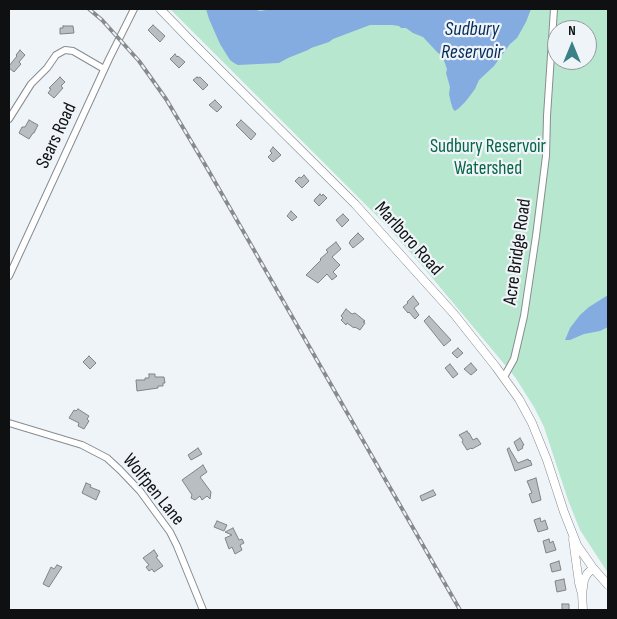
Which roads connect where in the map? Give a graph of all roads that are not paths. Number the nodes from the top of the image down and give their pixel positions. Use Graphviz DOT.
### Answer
graph roads {
  1 [pos="134,9"];
  2 [pos="160,9"];
  3 [pos="554,9"];
  4 [pos="104,69"];
  5 [pos="9,120"];
  6 [pos="9,276"];
  7 [pos="504,377"];
  8 [pos="9,423"];
  9 [pos="572,532"];
  10 [pos="593,568"];
  11 [pos="608,585"];
  12 [pos="582,594"];
  13 [pos="203,610"];
  14 [pos="583,610"];
  1 -- 4 [label="street, Sears Road"];
  2 -- 7 [label="main road, Marlboro Road"];
  3 -- 7 [label="street, Acre Bridge Road"];
  4 -- 5 [label="street"];
  4 -- 6 [label="street, Sears Road"];
  7 -- 9 [label="main road, Marlboro Road"];
  8 -- 13 [label="street, Wolfpen Lane"];
  9 -- 10 [label="main road, Marlboro Road"];
  9 -- 12 [label="main road, Marlboro Road"];
  10 -- 11 [label="main road"];
  10 -- 12 [label="main road, Marlboro Road"];
  12 -- 14 [label="main road, Marlboro Road"];
}
